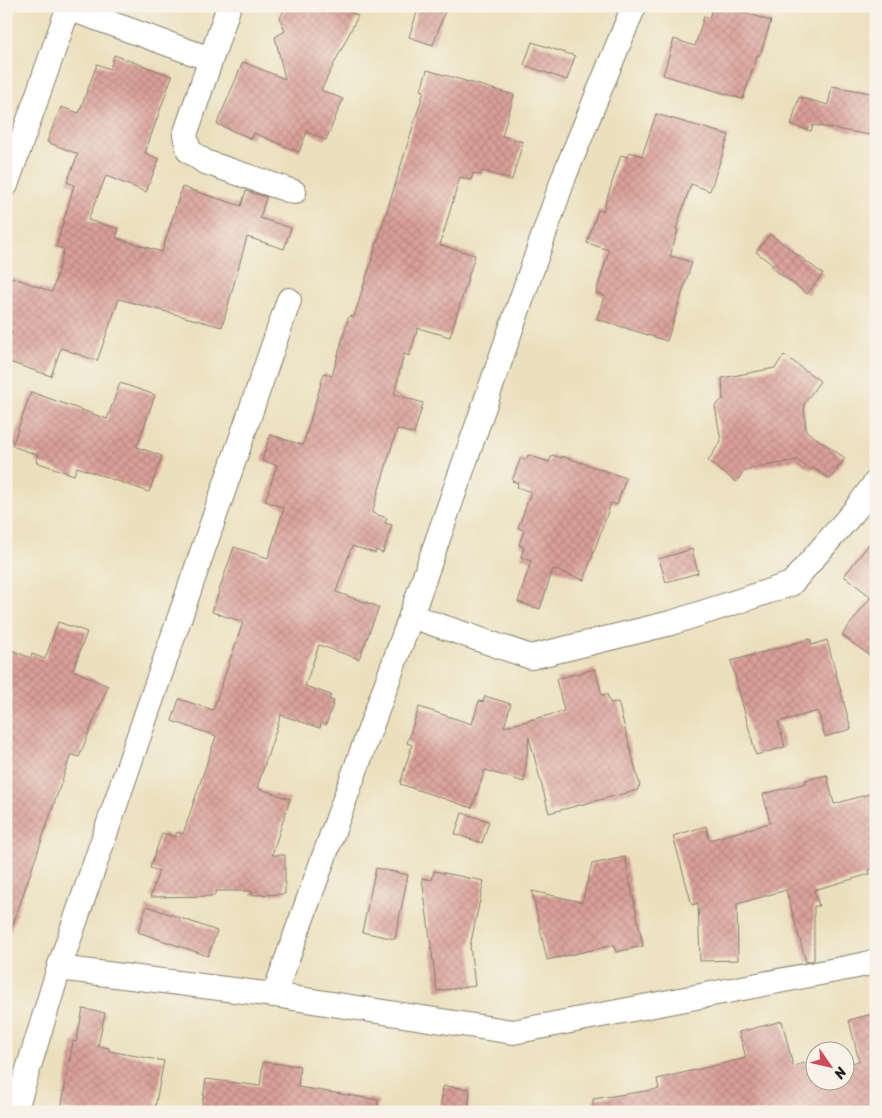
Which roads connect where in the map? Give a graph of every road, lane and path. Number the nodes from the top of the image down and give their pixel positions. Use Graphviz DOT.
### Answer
graph roads {
  1 [pos="229,6"];
  2 [pos="634,6"];
  3 [pos="68,7"];
  4 [pos="210,59"];
  5 [pos="6,185"];
  6 [pos="294,192"];
  7 [pos="289,300"];
  8 [pos="876,482"];
  9 [pos="411,616"];
  10 [pos="876,961"];
  11 [pos="59,968"];
  12 [pos="274,995"];
  13 [pos="15,1112"];
  1 -- 4 [label="street"];
  2 -- 9 [label="street"];
  3 -- 4 [label="street"];
  3 -- 5 [label="street"];
  4 -- 6 [label="street"];
  7 -- 11 [label="street"];
  8 -- 9 [label="street"];
  9 -- 12 [label="street"];
  10 -- 12 [label="street"];
  11 -- 12 [label="street"];
  11 -- 13 [label="street"];
}
